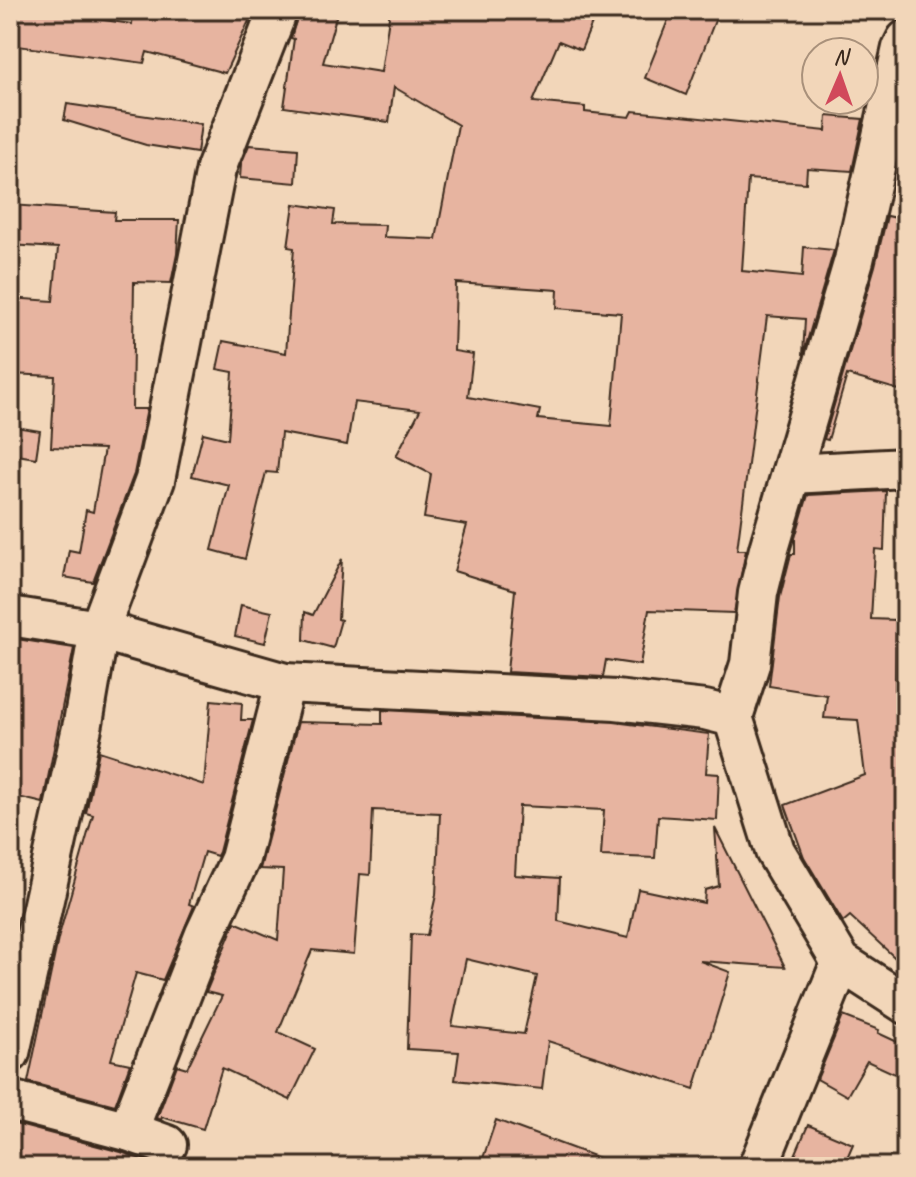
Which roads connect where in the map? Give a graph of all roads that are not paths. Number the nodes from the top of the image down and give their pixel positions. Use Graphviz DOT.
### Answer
graph roads {
  1 [pos="278,10"];
  2 [pos="906,40"];
  3 [pos="906,468"];
  4 [pos="791,474"];
  5 [pos="10,616"];
  6 [pos="99,630"];
  7 [pos="285,683"];
  8 [pos="733,717"];
  9 [pos="841,962"];
  10 [pos="906,1004"];
  11 [pos="10,1053"];
  12 [pos="10,1100"];
  13 [pos="128,1131"];
  14 [pos="167,1145"];
  15 [pos="758,1167"];
  1 -- 6 [label="street"];
  2 -- 4 [label="street"];
  3 -- 4 [label="street"];
  4 -- 8 [label="street"];
  5 -- 6 [label="street"];
  6 -- 7 [label="street"];
  6 -- 11 [label="street"];
  7 -- 8 [label="street"];
  7 -- 13 [label="street"];
  8 -- 9 [label="street"];
  9 -- 10 [label="street"];
  9 -- 15 [label="street"];
  12 -- 13 [label="street"];
  13 -- 14 [label="street"];
}
